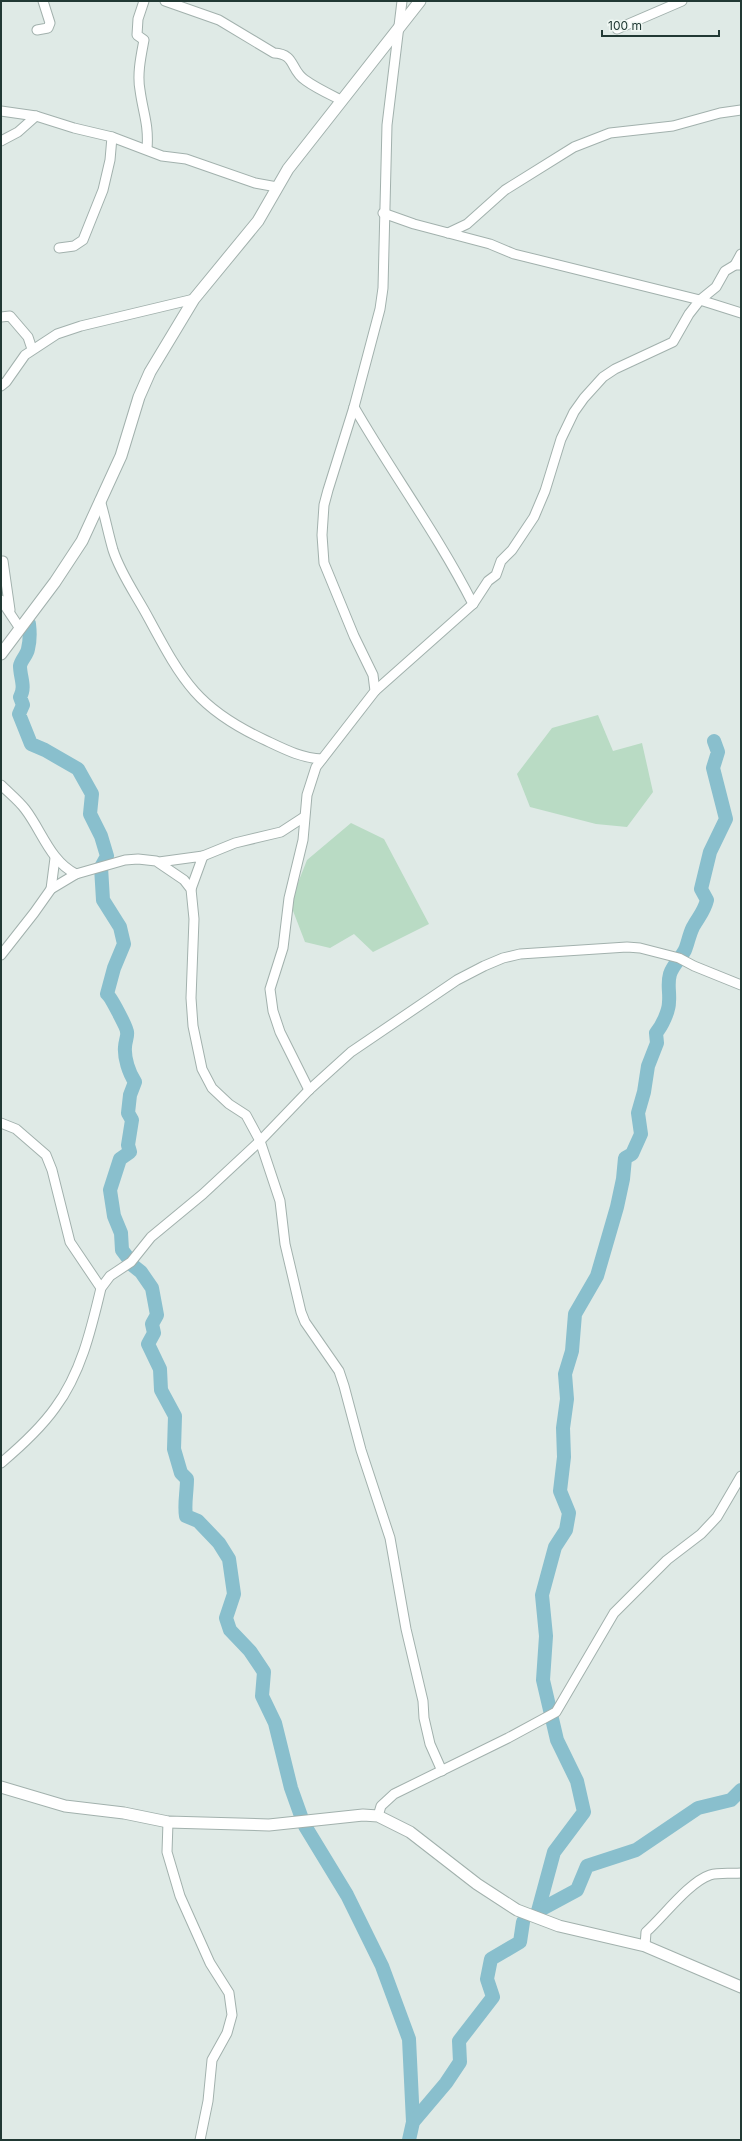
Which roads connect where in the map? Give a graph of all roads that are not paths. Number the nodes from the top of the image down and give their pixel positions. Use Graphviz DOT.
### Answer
graph roads {
  1 [pos="43,1"];
  2 [pos="144,1"];
  3 [pos="165,1"];
  4 [pos="402,1"];
  5 [pos="420,1"];
  6 [pos="682,1"];
  7 [pos="400,26"];
  8 [pos="617,29"];
  9 [pos="37,30"];
  10 [pos="341,100"];
  11 [pos="741,110"];
  12 [pos="1,111"];
  13 [pos="36,116"];
  14 [pos="112,137"];
  15 [pos="1,141"];
  16 [pos="147,149"];
  17 [pos="277,187"];
  18 [pos="383,213"];
  19 [pos="448,233"];
  20 [pos="59,248"];
  21 [pos="741,254"];
  22 [pos="738,265"];
  23 [pos="194,299"];
  24 [pos="700,300"];
  25 [pos="741,313"];
  26 [pos="1,317"];
  27 [pos="32,349"];
  28 [pos="1,386"];
  29 [pos="354,407"];
  30 [pos="100,500"];
  31 [pos="3,561"];
  32 [pos="1,600"];
  33 [pos="473,604"];
  34 [pos="10,610"];
  35 [pos="19,627"];
  36 [pos="1,654"];
  37 [pos="375,692"];
  38 [pos="322,759"];
  39 [pos="1,785"];
  40 [pos="304,817"];
  41 [pos="203,856"];
  42 [pos="56,858"];
  43 [pos="159,862"];
  44 [pos="76,874"];
  45 [pos="51,889"];
  46 [pos="191,889"];
  47 [pos="1,955"];
  48 [pos="741,985"];
  49 [pos="309,1090"];
  50 [pos="1,1123"];
  51 [pos="260,1141"];
  52 [pos="101,1288"];
  53 [pos="1,1463"];
  54 [pos="741,1476"];
  55 [pos="442,1771"];
  56 [pos="1,1787"];
  57 [pos="378,1816"];
  58 [pos="168,1822"];
  59 [pos="741,1873"];
  60 [pos="645,1946"];
  61 [pos="741,1987"];
  62 [pos="200,2140"];
  1 -- 9 [label="street"];
  2 -- 16 [label="street"];
  3 -- 10 [label="street"];
  4 -- 7 [label="street"];
  5 -- 7 [label="street"];
  6 -- 8 [label="street"];
  7 -- 10 [label="street"];
  7 -- 18 [label="street"];
  10 -- 17 [label="street"];
  11 -- 19 [label="street"];
  12 -- 13 [label="street"];
  13 -- 14 [label="street"];
  13 -- 15 [label="street"];
  14 -- 16 [label="street"];
  14 -- 20 [label="street"];
  16 -- 17 [label="street"];
  17 -- 23 [label="street"];
  18 -- 19 [label="street"];
  18 -- 29 [label="street"];
  19 -- 24 [label="street"];
  21 -- 22 [label="street"];
  22 -- 24 [label="street"];
  23 -- 27 [label="street"];
  23 -- 30 [label="street"];
  24 -- 25 [label="street"];
  24 -- 33 [label="street"];
  26 -- 27 [label="street"];
  27 -- 28 [label="street"];
  29 -- 33 [label="street"];
  29 -- 37 [label="street"];
  30 -- 35 [label="street"];
  30 -- 38 [label="street"];
  31 -- 34 [label="street"];
  32 -- 34 [label="street"];
  33 -- 37 [label="street"];
  34 -- 35 [label="street"];
  35 -- 36 [label="street"];
  37 -- 38 [label="street"];
  38 -- 40 [label="street"];
  39 -- 42 [label="street"];
  40 -- 41 [label="street"];
  40 -- 49 [label="street"];
  41 -- 43 [label="street"];
  41 -- 46 [label="street"];
  42 -- 44 [label="street"];
  42 -- 45 [label="street"];
  43 -- 44 [label="street"];
  43 -- 46 [label="street"];
  44 -- 45 [label="street"];
  45 -- 47 [label="street"];
  46 -- 51 [label="street"];
  48 -- 49 [label="street"];
  49 -- 51 [label="street"];
  50 -- 52 [label="street"];
  51 -- 52 [label="street"];
  51 -- 55 [label="street"];
  52 -- 53 [label="street"];
  54 -- 55 [label="street"];
  55 -- 57 [label="street"];
  56 -- 58 [label="street"];
  57 -- 58 [label="street"];
  57 -- 60 [label="street"];
  58 -- 62 [label="street"];
  59 -- 60 [label="street"];
  60 -- 61 [label="street"];
}
